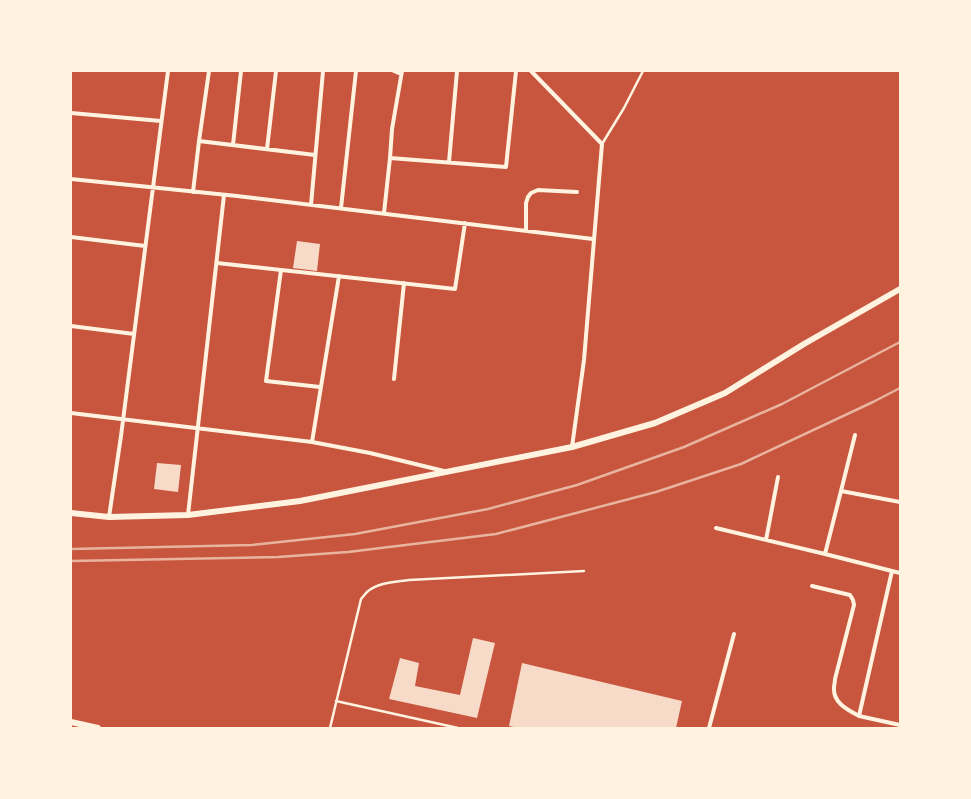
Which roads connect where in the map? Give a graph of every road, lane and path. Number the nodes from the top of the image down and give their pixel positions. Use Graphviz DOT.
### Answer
graph roads {
  1 [pos="168,71"];
  2 [pos="209,71"];
  3 [pos="241,71"];
  4 [pos="276,71"];
  5 [pos="323,71"];
  6 [pos="356,71"];
  7 [pos="394,71"];
  8 [pos="457,71"];
  9 [pos="516,71"];
  10 [pos="531,71"];
  11 [pos="643,71"];
  12 [pos="401,73"];
  13 [pos="71,114"];
  14 [pos="161,121"];
  15 [pos="199,141"];
  16 [pos="602,144"];
  17 [pos="233,145"];
  18 [pos="267,150"];
  19 [pos="315,155"];
  20 [pos="390,158"];
  21 [pos="449,162"];
  22 [pos="71,179"];
  23 [pos="152,188"];
  24 [pos="193,192"];
  25 [pos="577,192"];
  26 [pos="224,195"];
  27 [pos="311,205"];
  28 [pos="341,208"];
  29 [pos="384,213"];
  30 [pos="465,223"];
  31 [pos="526,231"];
  32 [pos="71,237"];
  33 [pos="593,239"];
  34 [pos="145,246"];
  35 [pos="217,263"];
  36 [pos="281,270"];
  37 [pos="339,276"];
  38 [pos="404,283"];
  39 [pos="900,289"];
  40 [pos="71,326"];
  41 [pos="134,334"];
  42 [pos="394,379"];
  43 [pos="320,387"];
  44 [pos="71,412"];
  45 [pos="123,419"];
  46 [pos="198,428"];
  47 [pos="855,434"];
  48 [pos="312,442"];
  49 [pos="572,447"];
  50 [pos="447,472"];
  51 [pos="778,477"];
  52 [pos="841,491"];
  53 [pos="900,502"];
  54 [pos="71,513"];
  55 [pos="188,515"];
  56 [pos="109,518"];
  57 [pos="716,528"];
  58 [pos="766,540"];
  59 [pos="824,554"];
  60 [pos="584,571"];
  61 [pos="892,571"];
  62 [pos="900,573"];
  63 [pos="812,586"];
  64 [pos="734,634"];
  65 [pos="336,701"];
  66 [pos="859,716"];
  67 [pos="71,722"];
  68 [pos="900,725"];
  69 [pos="98,728"];
  70 [pos="330,728"];
  71 [pos="458,728"];
  72 [pos="708,728"];
  1 -- 14 [label="street"];
  2 -- 15 [label="street"];
  3 -- 17 [label="street"];
  4 -- 18 [label="street"];
  5 -- 19 [label="street"];
  6 -- 28 [label="street"];
  7 -- 12 [label="street"];
  8 -- 21 [label="street"];
  9 -- 21 [label="street"];
  10 -- 16 [label="street"];
  11 -- 16 [label="lane"];
  12 -- 20 [label="street"];
  13 -- 14 [label="street"];
  14 -- 23 [label="street"];
  15 -- 17 [label="street"];
  15 -- 24 [label="street"];
  16 -- 33 [label="street"];
  17 -- 18 [label="street"];
  18 -- 19 [label="street"];
  19 -- 27 [label="street"];
  20 -- 21 [label="street"];
  20 -- 29 [label="street"];
  22 -- 23 [label="street"];
  23 -- 24 [label="street"];
  23 -- 34 [label="street"];
  24 -- 26 [label="street"];
  25 -- 31 [label="street"];
  26 -- 27 [label="street"];
  26 -- 35 [label="street"];
  27 -- 28 [label="street"];
  28 -- 29 [label="street"];
  29 -- 30 [label="street"];
  30 -- 31 [label="street"];
  30 -- 38 [label="street"];
  31 -- 33 [label="street"];
  32 -- 34 [label="street"];
  33 -- 49 [label="street"];
  34 -- 41 [label="street"];
  35 -- 36 [label="street"];
  35 -- 46 [label="street"];
  36 -- 37 [label="street"];
  36 -- 43 [label="street"];
  37 -- 38 [label="street"];
  37 -- 43 [label="street"];
  38 -- 42 [label="street"];
  39 -- 49 [label="street"];
  40 -- 41 [label="street"];
  41 -- 45 [label="street"];
  43 -- 48 [label="street"];
  44 -- 45 [label="street"];
  45 -- 46 [label="street"];
  45 -- 56 [label="street"];
  46 -- 48 [label="street"];
  46 -- 55 [label="street"];
  47 -- 52 [label="street"];
  48 -- 50 [label="street"];
  49 -- 50 [label="street"];
  50 -- 55 [label="street"];
  51 -- 58 [label="street"];
  52 -- 53 [label="street"];
  52 -- 59 [label="street"];
  54 -- 56 [label="street"];
  55 -- 56 [label="street"];
  57 -- 58 [label="street"];
  58 -- 59 [label="street"];
  59 -- 61 [label="street"];
  60 -- 65 [label="lane"];
  61 -- 62 [label="street"];
  61 -- 66 [label="street"];
  63 -- 66 [label="street"];
  64 -- 72 [label="street"];
  65 -- 70 [label="lane"];
  65 -- 71 [label="lane"];
  66 -- 68 [label="street"];
  67 -- 69 [label="street"];
}
